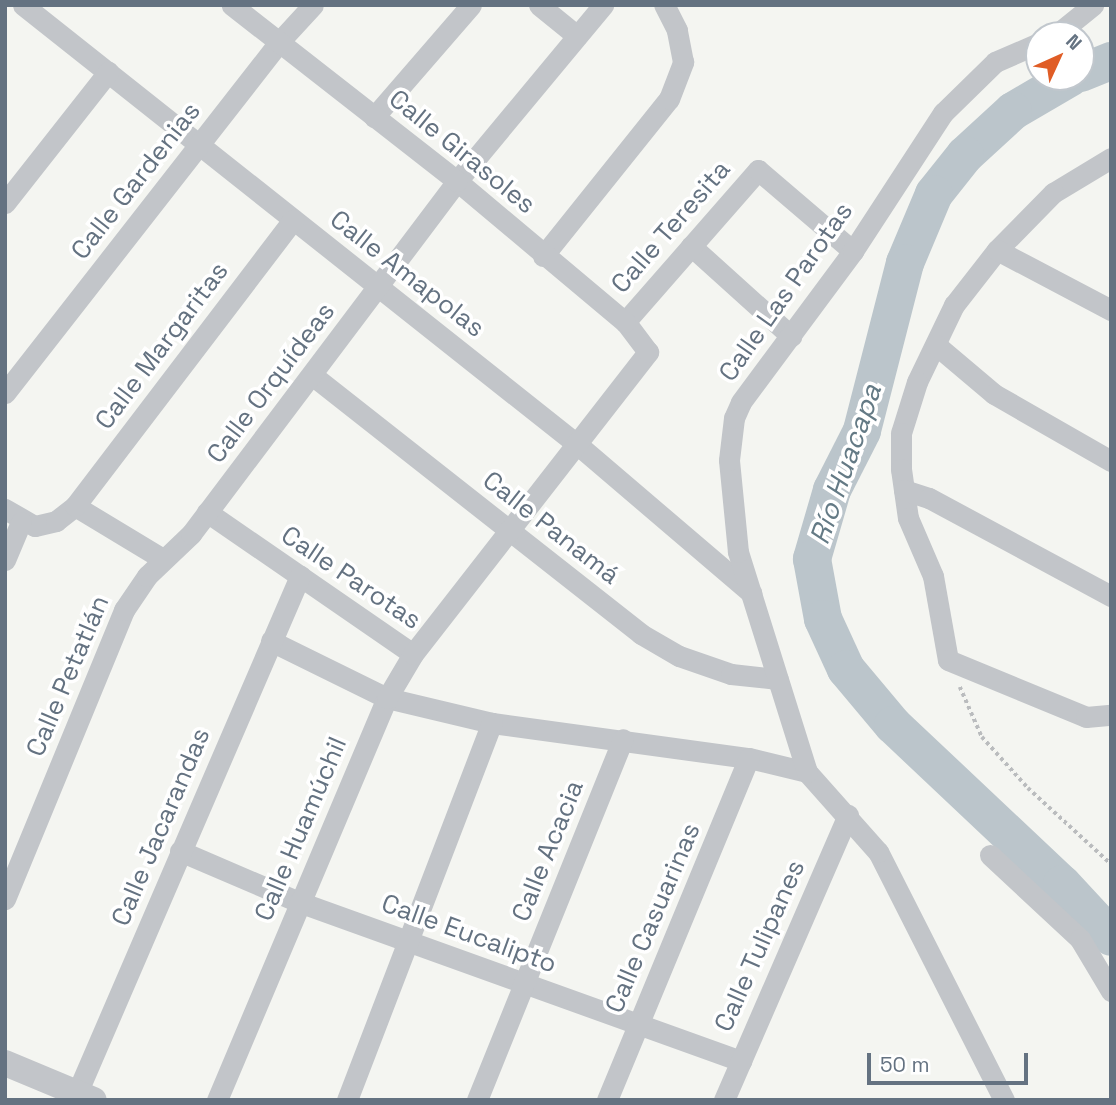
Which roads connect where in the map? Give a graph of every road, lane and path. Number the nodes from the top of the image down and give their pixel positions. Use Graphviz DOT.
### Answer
graph roads {
  1 [pos="9,5"];
  2 [pos="23,5"];
  3 [pos="232,5"];
  4 [pos="313,5"];
  5 [pos="471,5"];
  6 [pos="539,5"];
  7 [pos="603,5"];
  8 [pos="664,5"];
  9 [pos="1093,5"];
  10 [pos="5,10"];
  11 [pos="1073,21"];
  12 [pos="577,36"];
  13 [pos="279,42"];
  14 [pos="1025,49"];
  15 [pos="108,72"];
  16 [pos="374,117"];
  17 [pos="200,146"];
  18 [pos="1111,159"];
  19 [pos="457,181"];
  20 [pos="5,203"];
  21 [pos="293,219"];
  22 [pos="691,246"];
  23 [pos="997,250"];
  24 [pos="853,251"];
  25 [pos="543,256"];
  26 [pos="379,288"];
  27 [pos="1111,310"];
  28 [pos="625,322"];
  29 [pos="791,336"];
  30 [pos="936,345"];
  31 [pos="312,375"];
  32 [pos="5,393"];
  33 [pos="578,445"];
  34 [pos="1111,461"];
  35 [pos="904,490"];
  36 [pos="75,506"];
  37 [pos="207,512"];
  38 [pos="13,515"];
  39 [pos="510,531"];
  40 [pos="163,559"];
  41 [pos="5,560"];
  42 [pos="300,576"];
  43 [pos="751,593"];
  44 [pos="1111,596"];
  45 [pos="271,641"];
  46 [pos="413,654"];
  47 [pos="948,660"];
  48 [pos="778,678"];
  49 [pos="387,698"];
  50 [pos="1111,715"];
  51 [pos="492,723"];
  52 [pos="623,739"];
  53 [pos="749,758"];
  54 [pos="807,772"];
  55 [pos="848,815"];
  56 [pos="180,851"];
  57 [pos="990,855"];
  58 [pos="1111,864"];
  59 [pos="5,899"];
  60 [pos="299,902"];
  61 [pos="409,941"];
  62 [pos="525,985"];
  63 [pos="1111,991"];
  64 [pos="639,1025"];
  65 [pos="741,1061"];
  66 [pos="5,1063"];
  67 [pos="82,1097"];
  68 [pos="217,1100"];
  69 [pos="347,1100"];
  70 [pos="477,1100"];
  71 [pos="607,1100"];
  72 [pos="724,1100"];
  73 [pos="1004,1100"];
  1 -- 10 [label="street"];
  2 -- 15 [label="street, Calle Amapolas"];
  3 -- 13 [label="street, Calle Girasoles"];
  4 -- 13 [label="street, Calle Gardenias"];
  5 -- 16 [label="street"];
  6 -- 12 [label="street"];
  7 -- 12 [label="street, Calle Orquídeas"];
  8 -- 25 [label="street"];
  9 -- 11 [label="street"];
  12 -- 19 [label="street, Calle Orquídeas"];
  13 -- 16 [label="street, Calle Girasoles"];
  13 -- 17 [label="street, Calle Gardenias"];
  14 -- 24 [label="street, Calle Las Parotas"];
  15 -- 17 [label="street, Calle Amapolas"];
  15 -- 20 [label="street"];
  16 -- 19 [label="street, Calle Girasoles"];
  17 -- 21 [label="street, Calle Amapolas"];
  17 -- 32 [label="street, Calle Gardenias"];
  18 -- 23 [label="street"];
  19 -- 25 [label="street, Calle Girasoles"];
  19 -- 26 [label="street, Calle Orquídeas"];
  21 -- 26 [label="street, Calle Amapolas"];
  21 -- 36 [label="street, Calle Margaritas"];
  22 -- 24 [label="street, Calle Teresita"];
  22 -- 28 [label="street, Calle Teresita"];
  22 -- 29 [label="street"];
  23 -- 27 [label="street"];
  23 -- 30 [label="street"];
  24 -- 29 [label="street, Calle Las Parotas"];
  25 -- 28 [label="street, Calle Girasoles"];
  26 -- 31 [label="street, Calle Orquídeas"];
  26 -- 33 [label="street, Calle Amapolas"];
  28 -- 33 [label="street, Calle Girasoles"];
  29 -- 43 [label="street, Calle Las Parotas"];
  30 -- 34 [label="street"];
  30 -- 35 [label="street"];
  31 -- 37 [label="street, Calle Orquídeas"];
  31 -- 39 [label="street, Calle Panamá"];
  33 -- 39 [label="street"];
  33 -- 43 [label="street, Calle Amapolas"];
  35 -- 44 [label="street"];
  35 -- 47 [label="street"];
  36 -- 38 [label="street"];
  36 -- 40 [label="street"];
  37 -- 40 [label="street"];
  37 -- 42 [label="street, Calle Parotas"];
  38 -- 41 [label="street"];
  39 -- 46 [label="street"];
  39 -- 48 [label="street, Calle Panamá"];
  40 -- 59 [label="street, Calle Petatlán"];
  42 -- 45 [label="street, Calle Jacarandas"];
  42 -- 46 [label="street, Calle Parotas"];
  43 -- 48 [label="street"];
  45 -- 49 [label="street"];
  45 -- 56 [label="street, Calle Jacarandas"];
  46 -- 49 [label="street, Calle Parotas"];
  47 -- 50 [label="street"];
  47 -- 58 [label="path"];
  48 -- 54 [label="street"];
  49 -- 51 [label="street"];
  49 -- 60 [label="street, Calle Huamúchil"];
  51 -- 52 [label="street"];
  51 -- 61 [label="street"];
  52 -- 53 [label="street"];
  52 -- 62 [label="street, Calle Acacia"];
  53 -- 54 [label="street"];
  53 -- 64 [label="street, Calle Casuarinas"];
  54 -- 55 [label="street"];
  55 -- 65 [label="street, Calle Tulipanes"];
  55 -- 73 [label="street"];
  56 -- 60 [label="street, Calle Eucalipto"];
  56 -- 67 [label="street, Calle Jacarandas"];
  57 -- 63 [label="street"];
  60 -- 61 [label="street, Calle Eucalipto"];
  60 -- 68 [label="street, Calle Huamúchil"];
  61 -- 62 [label="street, Calle Eucalipto"];
  61 -- 69 [label="street"];
  62 -- 64 [label="street, Calle Eucalipto"];
  62 -- 70 [label="street, Calle Acacia"];
  64 -- 65 [label="street, Calle Eucalipto"];
  64 -- 71 [label="street, Calle Casuarinas"];
  65 -- 72 [label="street, Calle Tulipanes"];
  66 -- 67 [label="street"];
}
